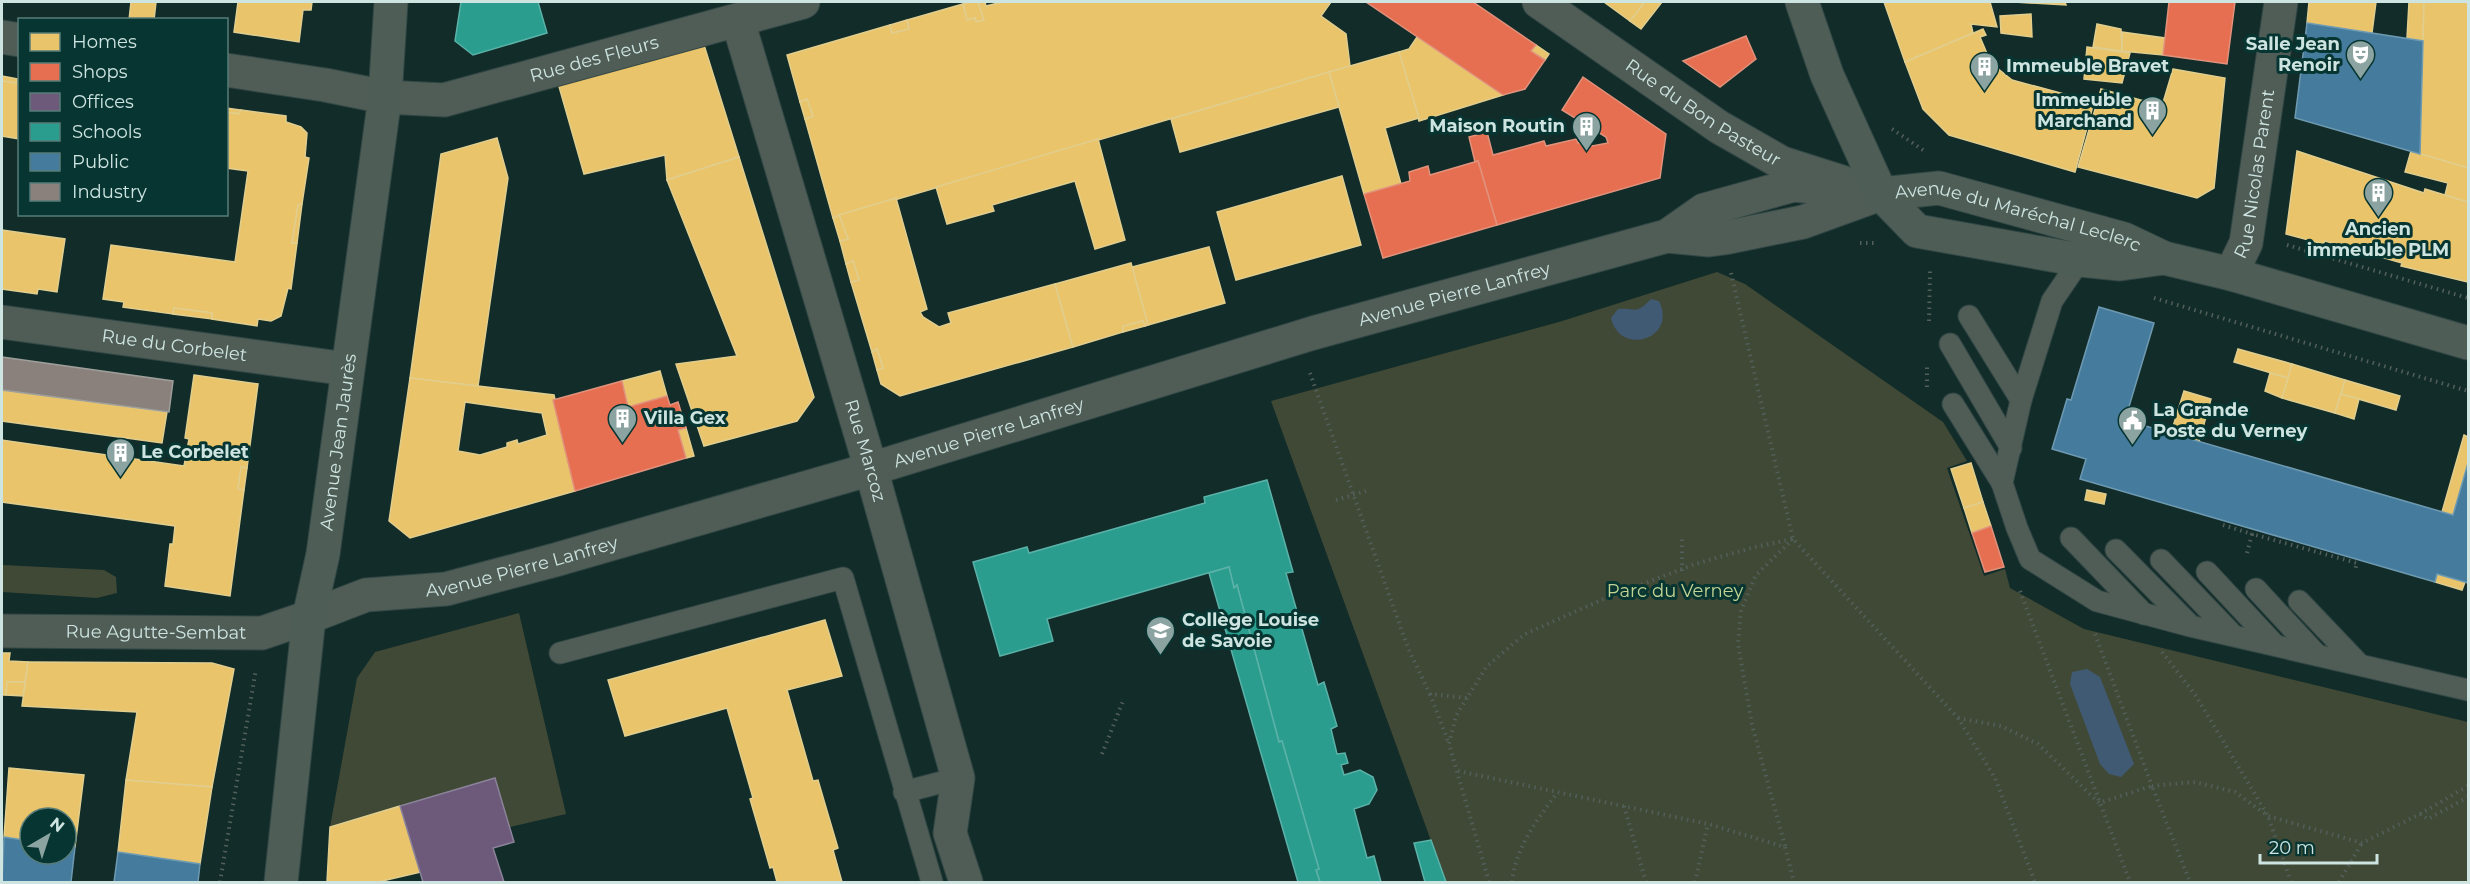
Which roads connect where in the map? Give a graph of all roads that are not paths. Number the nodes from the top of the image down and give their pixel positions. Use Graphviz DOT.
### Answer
graph roads {
  1 [pos="392,2"];
  2 [pos="803,2"];
  3 [pos="1539,2"];
  4 [pos="1802,2"];
  5 [pos="2282,2"];
  6 [pos="738,21"];
  7 [pos="2,37"];
  8 [pos="18,40"];
  9 [pos="228,70"];
  10 [pos="385,97"];
  11 [pos="1881,194"];
  12 [pos="2164,258"];
  13 [pos="2080,260"];
  14 [pos="2231,274"];
  15 [pos="1969,316"];
  16 [pos="2,322"];
  17 [pos="2469,343"];
  18 [pos="1950,344"];
  19 [pos="347,369"];
  20 [pos="2021,400"];
  21 [pos="1953,404"];
  22 [pos="2011,448"];
  23 [pos="871,469"];
  24 [pos="2002,483"];
  25 [pos="2071,538"];
  26 [pos="2116,549"];
  27 [pos="2161,560"];
  28 [pos="2207,572"];
  29 [pos="2256,589"];
  30 [pos="2299,601"];
  31 [pos="2144,614"];
  32 [pos="309,617"];
  33 [pos="2190,626"];
  34 [pos="2,631"];
  35 [pos="2233,635"];
  36 [pos="2274,644"];
  37 [pos="560,653"];
  38 [pos="2318,655"];
  39 [pos="2359,664"];
  40 [pos="2469,690"];
  41 [pos="958,778"];
  42 [pos="904,792"];
  43 [pos="281,882"];
  44 [pos="932,882"];
  45 [pos="966,882"];
  1 -- 10 [label="main road, Avenue Jean Jaurès"];
  2 -- 6 [label="street, Rue des Fleurs"];
  3 -- 11 [label="street, Rue du Bon Pasteur"];
  4 -- 11 [label="main road"];
  5 -- 14 [label="street, Rue Nicolas Parent"];
  6 -- 10 [label="street, Rue des Fleurs"];
  6 -- 23 [label="street, Rue Marcoz"];
  7 -- 8 [label="street"];
  9 -- 10 [label="street, Rue des Fleurs"];
  10 -- 19 [label="main road, Avenue Jean Jaurès"];
  11 -- 12 [label="main road, Avenue du Maréchal Leclerc"];
  11 -- 13 [label="main road, Avenue du Maréchal Leclerc"];
  11 -- 23 [label="street, Avenue Pierre Lanfrey"];
  12 -- 13 [label="main road, Avenue du Maréchal Leclerc"];
  12 -- 14 [label="main road, Avenue du Maréchal Leclerc"];
  13 -- 20 [label="lane"];
  14 -- 17 [label="main road, Avenue du Maréchal Leclerc"];
  15 -- 20 [label="lane"];
  16 -- 19 [label="street, Rue du Corbelet"];
  18 -- 22 [label="lane"];
  19 -- 32 [label="main road, Avenue Jean Jaurès"];
  20 -- 22 [label="lane"];
  21 -- 24 [label="lane"];
  22 -- 24 [label="lane"];
  23 -- 32 [label="street, Avenue Pierre Lanfrey"];
  23 -- 41 [label="street, Rue Marcoz"];
  24 -- 31 [label="lane"];
  25 -- 31 [label="lane"];
  26 -- 33 [label="lane"];
  27 -- 35 [label="lane"];
  28 -- 36 [label="lane"];
  29 -- 38 [label="lane"];
  30 -- 39 [label="lane"];
  31 -- 33 [label="lane"];
  32 -- 34 [label="street, Rue Agutte-Sembat"];
  32 -- 43 [label="main road, Avenue Jean Jaurès"];
  33 -- 35 [label="lane"];
  35 -- 36 [label="lane"];
  36 -- 38 [label="lane"];
  37 -- 42 [label="lane"];
  38 -- 39 [label="lane"];
  39 -- 40 [label="lane"];
  41 -- 42 [label="lane"];
  41 -- 45 [label="street, Rue Marcoz"];
  42 -- 44 [label="lane"];
}
